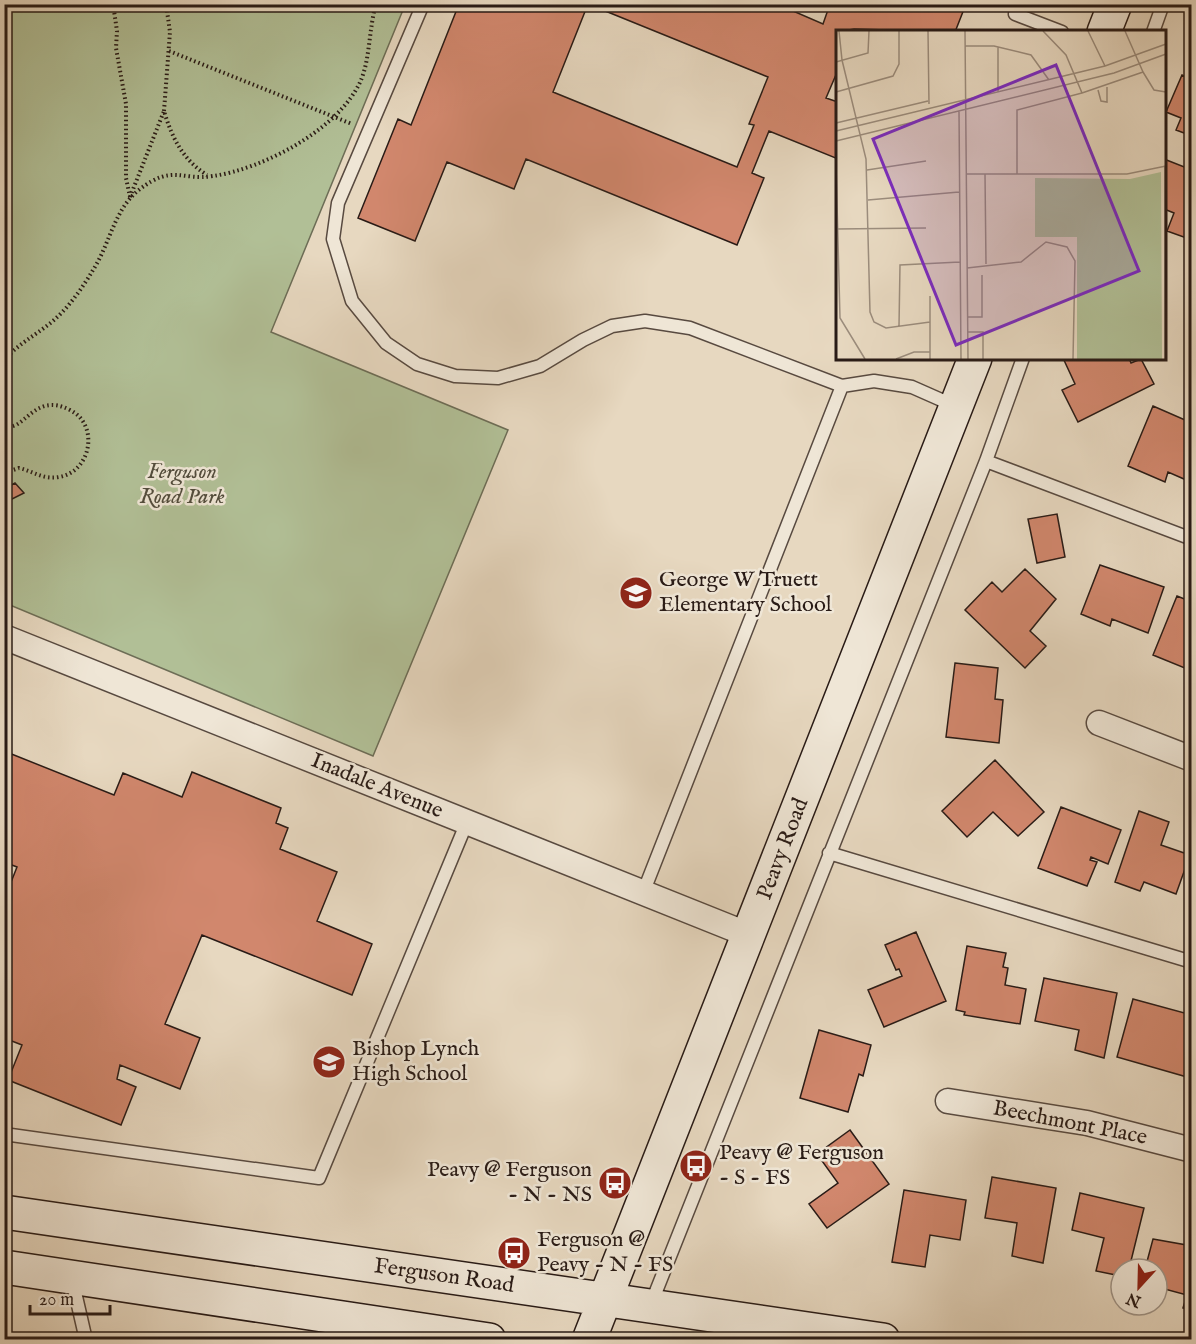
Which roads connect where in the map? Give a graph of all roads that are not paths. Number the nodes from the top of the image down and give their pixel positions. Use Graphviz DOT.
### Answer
graph roads {
  1 [pos="423,4"];
  2 [pos="1019,4"];
  3 [pos="1115,4"];
  4 [pos="1163,4"];
  5 [pos="1057,30"];
  6 [pos="1105,30"];
  7 [pos="1154,30"];
  8 [pos="974,360"];
  9 [pos="1022,360"];
  10 [pos="842,386"];
  11 [pos="956,406"];
  12 [pos="986,460"];
  13 [pos="1191,539"];
  14 [pos="4,637"];
  15 [pos="1099,723"];
  16 [pos="1191,759"];
  17 [pos="468,822"];
  18 [pos="830,853"];
  19 [pos="643,892"];
  20 [pos="749,935"];
  21 [pos="1191,962"];
  22 [pos="948,1101"];
  23 [pos="4,1134"];
  24 [pos="1191,1150"];
  25 [pos="4,1212"];
  26 [pos="4,1267"];
  27 [pos="72,1277"];
  28 [pos="606,1299"];
  29 [pos="650,1305"];
  30 [pos="381,1332"];
  31 [pos="86,1340"];
  32 [pos="489,1340"];
  33 [pos="589,1340"];
  34 [pos="883,1340"];
  1 -- 10 [label="lane"];
  2 -- 5 [label="lane"];
  3 -- 6 [label="main road"];
  4 -- 7 [label="lane"];
  8 -- 11 [label="main road, Peavy Road"];
  9 -- 12 [label="lane"];
  10 -- 11 [label="lane"];
  10 -- 19 [label="lane"];
  11 -- 20 [label="main road, Peavy Road"];
  12 -- 13 [label="lane"];
  12 -- 18 [label="lane"];
  14 -- 17 [label="street, Inadale Avenue"];
  15 -- 16 [label="street"];
  17 -- 19 [label="street, Inadale Avenue"];
  17 -- 23 [label="lane"];
  18 -- 21 [label="lane"];
  18 -- 29 [label="lane"];
  19 -- 20 [label="street, Inadale Avenue"];
  20 -- 28 [label="main road, Peavy Road"];
  22 -- 24 [label="street, Beechmont Place"];
  25 -- 28 [label="main road, Ferguson Road"];
  26 -- 27 [label="main road"];
  27 -- 30 [label="main road"];
  27 -- 31 [label="lane"];
  28 -- 29 [label="main road, Ferguson Road"];
  28 -- 33 [label="main road, Peavy Road"];
  29 -- 34 [label="main road, Ferguson Road"];
  30 -- 32 [label="main road"];
}
